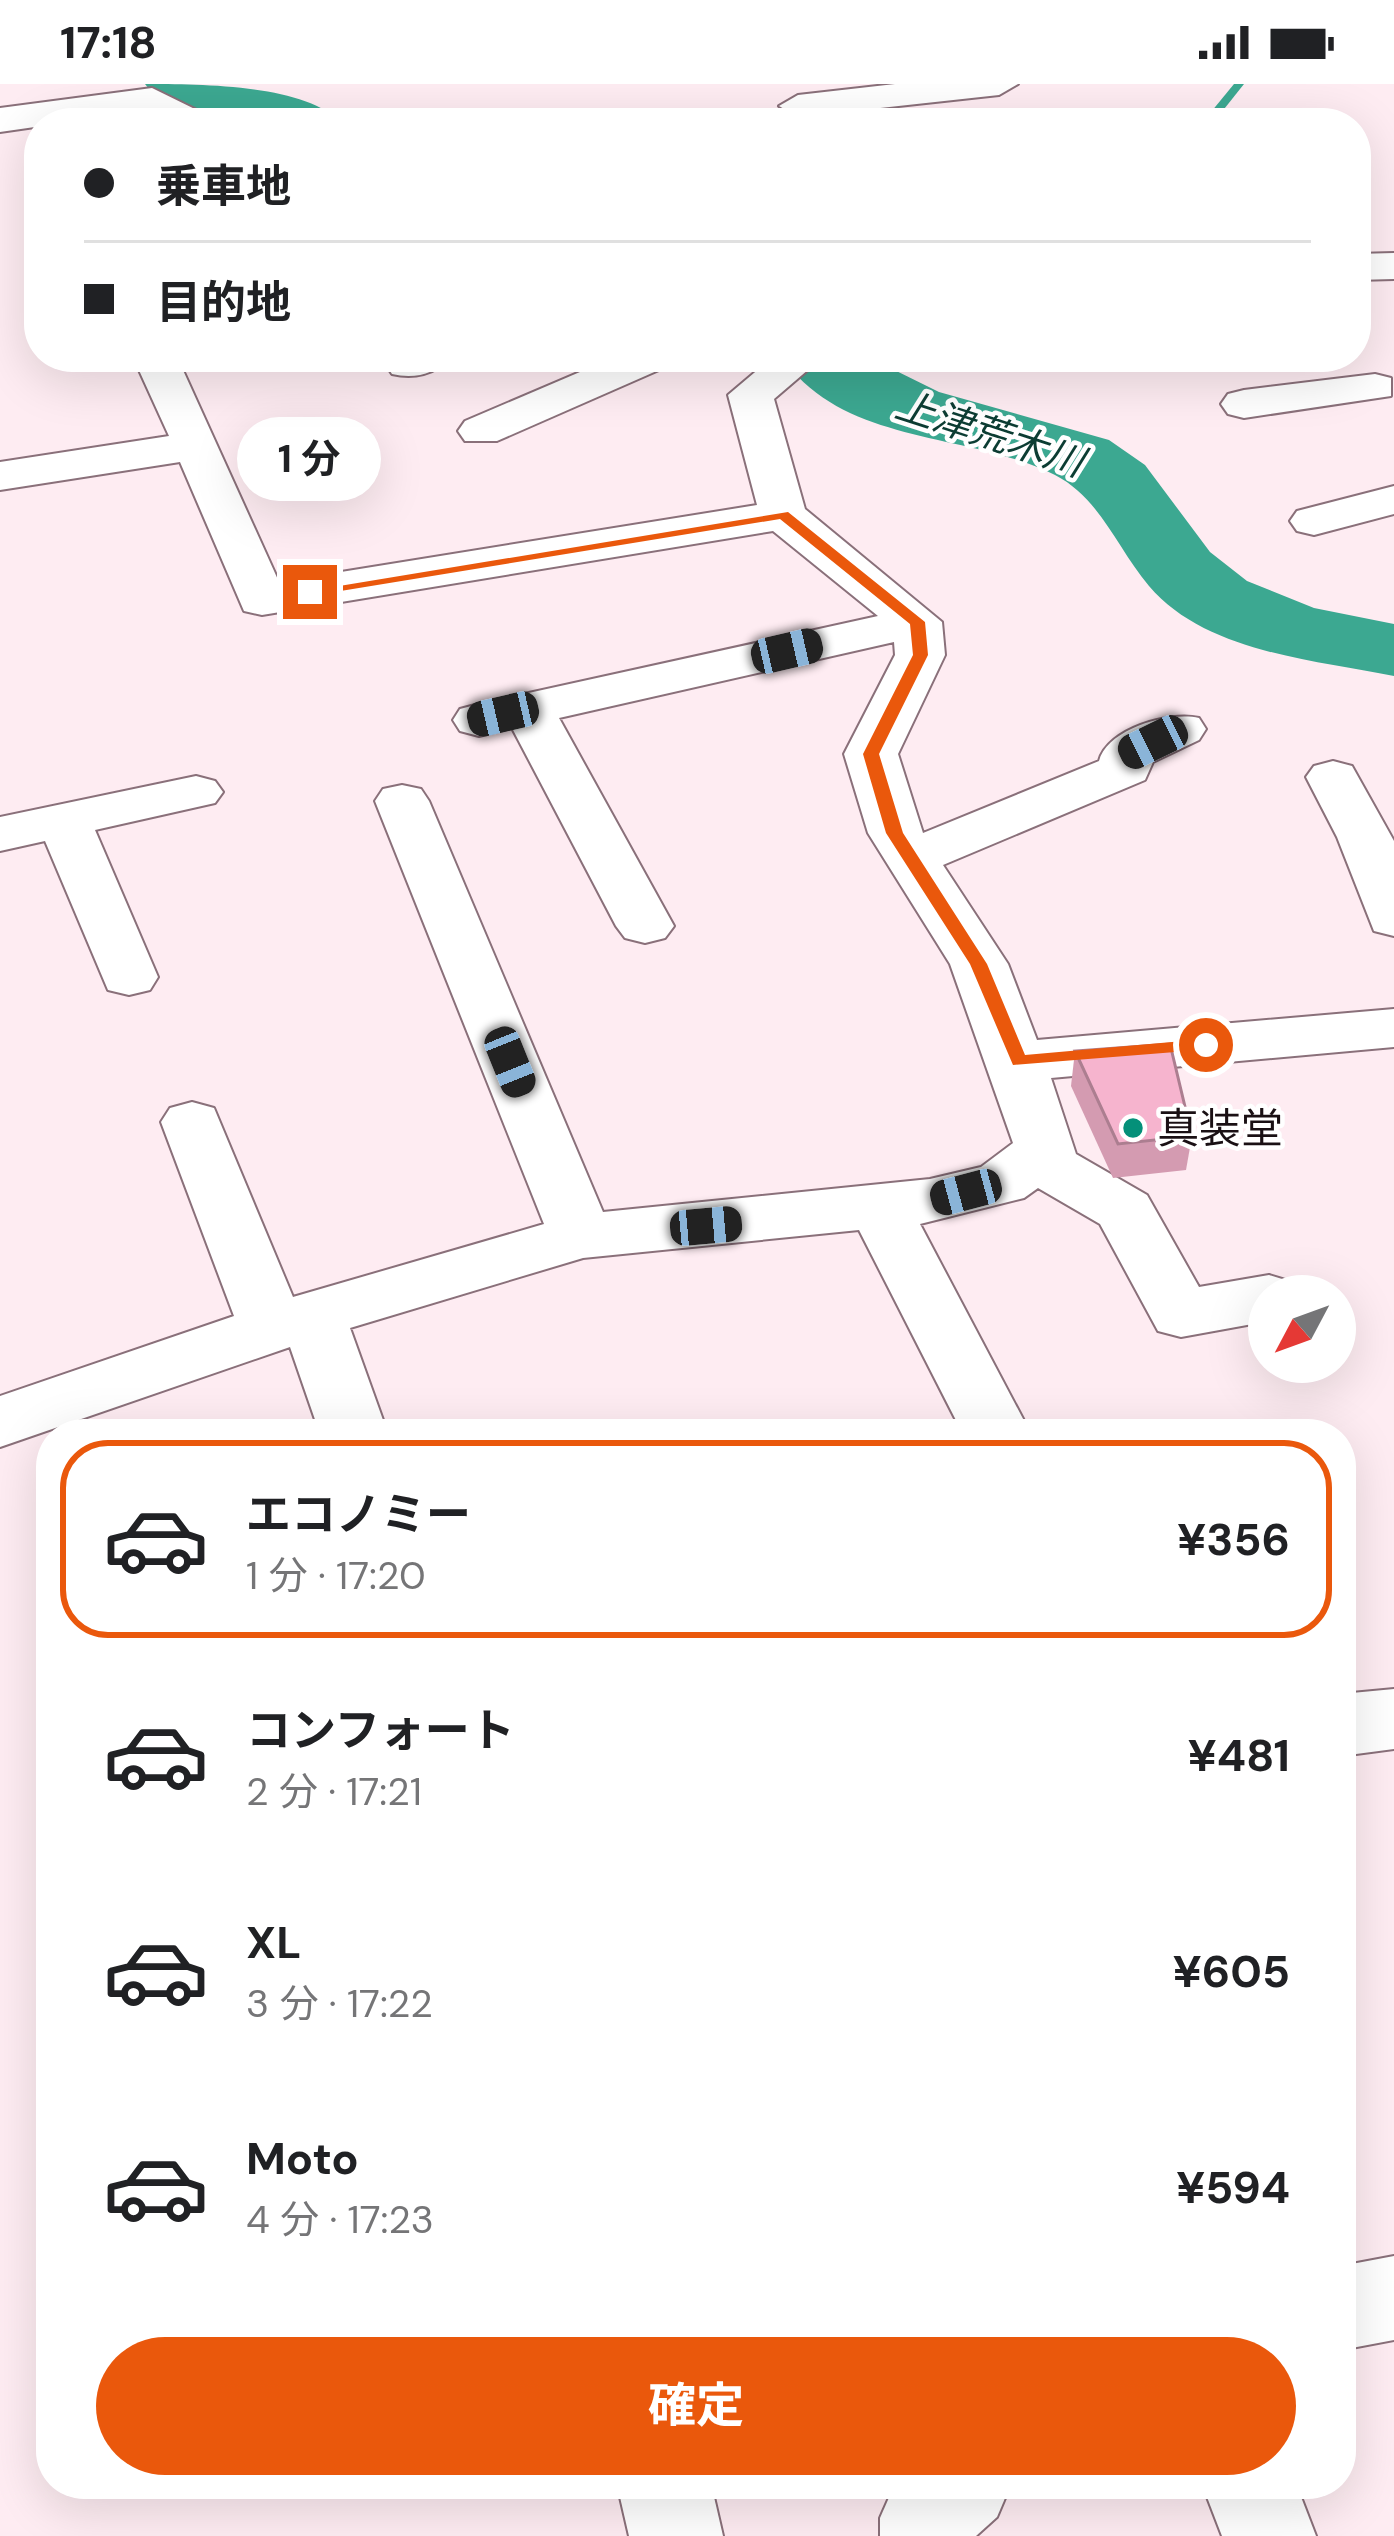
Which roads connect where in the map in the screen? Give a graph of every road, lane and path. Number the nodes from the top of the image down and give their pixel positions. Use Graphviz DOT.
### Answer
graph roads {
  1 [pos="999,84"];
  2 [pos="796,104"];
  3 [pos="86,108"];
  4 [pos="168,108"];
  5 [pos="162,372"];
  6 [pos="617,372"];
  7 [pos="1357,372"];
  8 [pos="741,376"];
  9 [pos="1384,395"];
  10 [pos="1244,404"];
  11 [pos="481,431"];
  12 [pos="196,446"];
  13 [pos="0,476"];
  14 [pos="1394,500"];
  15 [pos="783,514"];
  16 [pos="1314,521"];
  17 [pos="917,622"];
  18 [pos="1180,729"];
  19 [pos="1334,777"];
  20 [pos="196,792"];
  21 [pos="402,801"];
  22 [pos="64,820"];
  23 [pos="0,834"];
  24 [pos="911,858"];
  25 [pos="1394,919"];
  26 [pos="645,926"];
  27 [pos="129,977"];
  28 [pos="1394,1028"];
  29 [pos="1019,1061"];
  30 [pos="192,1122"];
  31 [pos="1035,1158"];
  32 [pos="879,1208"];
  33 [pos="581,1236"];
  34 [pos="1248,1302"];
  35 [pos="292,1322"];
  36 [pos="346,1419"];
  37 [pos="989,1419"];
  38 [pos="0,1422"];
  39 [pos="1394,1720"];
  40 [pos="1356,1724"];
  41 [pos="1394,2298"];
  42 [pos="1356,2305"];
  43 [pos="667,2499"];
  44 [pos="1255,2499"];
  45 [pos="676,2536"];
  46 [pos="1270,2536"];
  1 -- 2 [label="street"];
  3 -- 4 [label="street"];
  5 -- 12 [label="street"];
  6 -- 11 [label="street"];
  7 -- 9 [label="street"];
  8 -- 15 [label="street"];
  9 -- 10 [label="street"];
  12 -- 13 [label="street"];
  12 -- 15 [label="street"];
  14 -- 16 [label="street"];
  15 -- 17 [label="street"];
  17 -- 24 [label="street"];
  17 -- 26 [label="street"];
  18 -- 24 [label="street"];
  19 -- 25 [label="street"];
  20 -- 22 [label="street"];
  21 -- 33 [label="street"];
  22 -- 23 [label="street"];
  22 -- 27 [label="street"];
  24 -- 29 [label="street"];
  28 -- 29 [label="street"];
  29 -- 31 [label="street"];
  30 -- 35 [label="street"];
  31 -- 32 [label="street"];
  31 -- 34 [label="street"];
  32 -- 33 [label="street"];
  32 -- 37 [label="street"];
  33 -- 35 [label="street"];
  35 -- 36 [label="street"];
  35 -- 38 [label="street"];
  39 -- 40 [label="street"];
  41 -- 42 [label="street"];
  43 -- 45 [label="street"];
  44 -- 46 [label="street"];
}
